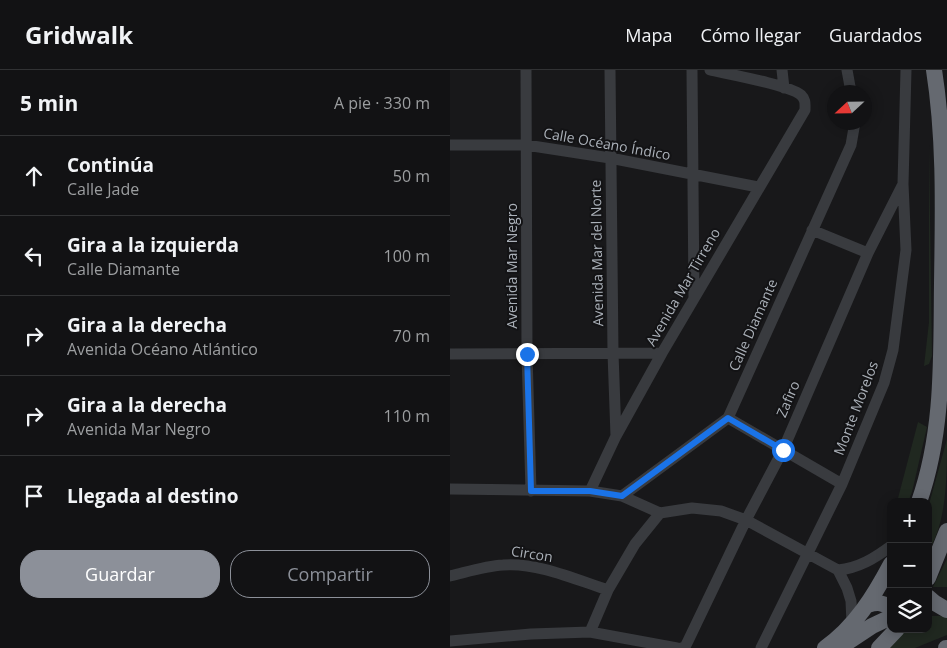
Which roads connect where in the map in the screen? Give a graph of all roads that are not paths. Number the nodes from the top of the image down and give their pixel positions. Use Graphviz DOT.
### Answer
graph roads {
  1 [pos="526,70"];
  2 [pos="610,70"];
  3 [pos="692,70"];
  4 [pos="710,70"];
  5 [pos="782,70"];
  6 [pos="847,70"];
  7 [pos="906,70"];
  8 [pos="934,70"];
  9 [pos="850,85"];
  10 [pos="784,88"];
  11 [pos="853,130"];
  12 [pos="526,144"];
  13 [pos="450,145"];
  14 [pos="610,158"];
  15 [pos="692,174"];
  16 [pos="903,184"];
  17 [pos="758,187"];
  18 [pos="812,230"];
  19 [pos="868,253"];
  20 [pos="694,301"];
  21 [pos="613,353"];
  22 [pos="662,353"];
  23 [pos="450,354"];
  24 [pos="527,354"];
  25 [pos="940,402"];
  26 [pos="728,418"];
  27 [pos="616,436"];
  28 [pos="783,450"];
  29 [pos="842,484"];
  30 [pos="450,489"];
  31 [pos="531,491"];
  32 [pos="590,491"];
  33 [pos="622,496"];
  34 [pos="920,498"];
  35 [pos="929,498"];
  36 [pos="660,513"];
  37 [pos="746,520"];
  38 [pos="946,539"];
  39 [pos="887,549"];
  40 [pos="808,553"];
  41 [pos="932,569"];
  42 [pos="838,570"];
  43 [pos="887,572"];
  44 [pos="450,576"];
  45 [pos="608,590"];
  46 [pos="932,600"];
  47 [pos="868,605"];
  48 [pos="887,605"];
  49 [pos="947,605"];
  50 [pos="932,607"];
  51 [pos="947,610"];
  52 [pos="887,628"];
  53 [pos="853,630"];
  54 [pos="590,632"];
  55 [pos="890,633"];
  56 [pos="450,642"];
  57 [pos="679,648"];
  58 [pos="761,648"];
  59 [pos="825,648"];
  60 [pos="838,648"];
  61 [pos="879,648"];
  1 -- 12 [label="street, Avenida Mar Negro"];
  2 -- 14 [label="street, Avenida Mar del Norte"];
  3 -- 15 [label="street"];
  4 -- 10 [label="street"];
  5 -- 10 [label="street"];
  6 -- 9 [label="street"];
  7 -- 16 [label="street, Monte Morelos"];
  8 -- 25 [label="highway"];
  10 -- 17 [label="street, Avenida Mar Tirreno"];
  11 -- 18 [label="street, Calle Diamante"];
  12 -- 13 [label="street, Calle Océano Índico"];
  12 -- 14 [label="street, Calle Océano Índico"];
  12 -- 24 [label="street, Avenida Mar Negro"];
  14 -- 15 [label="street, Calle Océano Índico"];
  14 -- 21 [label="street, Avenida Mar del Norte"];
  15 -- 17 [label="street, Calle Océano Índico"];
  15 -- 20 [label="street"];
  16 -- 19 [label="street, Zafiro"];
  16 -- 29 [label="street, Monte Morelos"];
  17 -- 20 [label="street, Avenida Mar Tirreno"];
  18 -- 19 [label="street"];
  18 -- 26 [label="street, Calle Diamante"];
  19 -- 28 [label="street, Zafiro"];
  20 -- 22 [label="street, Avenida Mar Tirreno"];
  21 -- 22 [label="street"];
  21 -- 24 [label="street"];
  21 -- 27 [label="street, Avenida Mar del Norte"];
  22 -- 27 [label="street, Avenida Mar Tirreno"];
  23 -- 24 [label="street"];
  24 -- 31 [label="street, Avenida Mar Negro"];
  25 -- 34 [label="highway"];
  25 -- 35 [label="highway"];
  26 -- 28 [label="street"];
  26 -- 33 [label="street, Calle Diamante"];
  27 -- 32 [label="street, Avenida Mar Tirreno"];
  28 -- 29 [label="street"];
  28 -- 37 [label="street, Zafiro"];
  29 -- 40 [label="street, Monte Morelos"];
  30 -- 31 [label="street"];
  31 -- 32 [label="street"];
  32 -- 33 [label="street"];
  33 -- 36 [label="street"];
  36 -- 37 [label="street"];
  36 -- 45 [label="street"];
  37 -- 40 [label="street"];
  37 -- 57 [label="street, Zafiro"];
  38 -- 41 [label="highway"];
  39 -- 42 [label="street"];
  40 -- 42 [label="street"];
  40 -- 58 [label="street, Monte Morelos"];
  42 -- 53 [label="street"];
  43 -- 47 [label="highway"];
  44 -- 45 [label="street, Circon"];
  45 -- 54 [label="street"];
  46 -- 51 [label="highway, bridge"];
  47 -- 48 [label="highway"];
  47 -- 53 [label="highway"];
  49 -- 50 [label="highway, bridge"];
  52 -- 53 [label="highway"];
  53 -- 59 [label="highway"];
  53 -- 60 [label="highway"];
  54 -- 56 [label="street, Zafiro"];
  54 -- 57 [label="street, Zafiro"];
  55 -- 61 [label="highway"];
}
